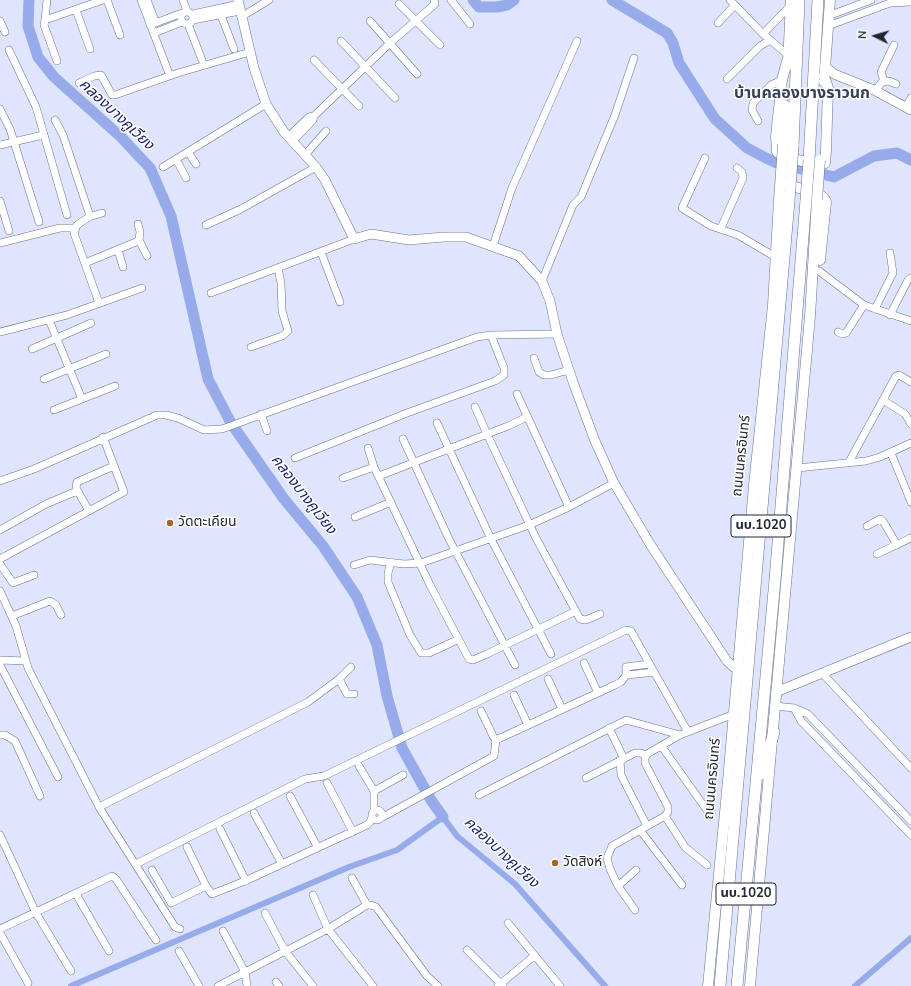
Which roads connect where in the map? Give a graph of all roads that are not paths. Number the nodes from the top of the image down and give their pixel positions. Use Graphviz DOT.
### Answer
graph roads {
  1 [pos="47,0"];
  2 [pos="103,0"];
  3 [pos="107,0"];
  4 [pos="141,0"];
  5 [pos="147,0"];
  6 [pos="183,0"];
  7 [pos="268,0"];
  8 [pos="451,0"];
  9 [pos="818,0"];
  10 [pos="830,0"];
  11 [pos="871,0"];
  12 [pos="436,1"];
  13 [pos="732,2"];
  14 [pos="793,2"];
  15 [pos="911,2"];
  16 [pos="84,3"];
  17 [pos="880,3"];
  18 [pos="399,4"];
  19 [pos="240,8"];
  20 [pos="76,10"];
  21 [pos="220,11"];
  22 [pos="188,17"];
  23 [pos="45,20"];
  24 [pos="0,21"];
  25 [pos="370,21"];
  26 [pos="415,21"];
  27 [pos="828,21"];
  28 [pos="718,23"];
  29 [pos="153,24"];
  30 [pos="470,24"];
  31 [pos="5,32"];
  32 [pos="154,33"];
  33 [pos="763,34"];
  34 [pos="120,36"];
  35 [pos="770,40"];
  36 [pos="341,41"];
  37 [pos="577,41"];
  38 [pos="390,43"];
  39 [pos="440,45"];
  40 [pos="894,45"];
  41 [pos="234,48"];
  42 [pos="90,49"];
  43 [pos="9,50"];
  44 [pos="250,52"];
  45 [pos="788,57"];
  46 [pos="634,58"];
  47 [pos="202,60"];
  48 [pos="314,60"];
  49 [pos="57,61"];
  50 [pos="365,66"];
  51 [pos="168,71"];
  52 [pos="825,71"];
  53 [pos="417,74"];
  54 [pos="727,79"];
  55 [pos="782,80"];
  56 [pos="884,81"];
  57 [pos="79,83"];
  58 [pos="896,84"];
  59 [pos="342,88"];
  60 [pos="875,91"];
  61 [pos="396,98"];
  62 [pos="911,98"];
  63 [pos="266,104"];
  64 [pos="359,106"];
  65 [pos="0,109"];
  66 [pos="908,109"];
  67 [pos="55,120"];
  68 [pos="758,121"];
  69 [pos="326,132"];
  70 [pos="43,135"];
  71 [pos="290,139"];
  72 [pos="13,142"];
  73 [pos="0,145"];
  74 [pos="788,146"];
  75 [pos="188,152"];
  76 [pos="305,155"];
  77 [pos="705,158"];
  78 [pos="176,159"];
  79 [pos="815,160"];
  80 [pos="196,164"];
  81 [pos="163,167"];
  82 [pos="316,167"];
  83 [pos="737,168"];
  84 [pos="186,178"];
  85 [pos="811,199"];
  86 [pos="0,201"];
  87 [pos="784,201"];
  88 [pos="102,214"];
  89 [pos="67,216"];
  90 [pos="89,217"];
  91 [pos="39,222"];
  92 [pos="138,224"];
  93 [pos="206,224"];
  94 [pos="75,228"];
  95 [pos="721,228"];
  96 [pos="9,231"];
  97 [pos="139,240"];
  98 [pos="354,240"];
  99 [pos="0,243"];
  100 [pos="493,246"];
  101 [pos="118,250"];
  102 [pos="322,252"];
  103 [pos="890,253"];
  104 [pos="772,255"];
  105 [pos="147,256"];
  106 [pos="85,263"];
  107 [pos="123,267"];
  108 [pos="278,268"];
  109 [pos="818,271"];
  110 [pos="911,278"];
  111 [pos="542,281"];
  112 [pos="142,288"];
  113 [pos="211,293"];
  114 [pos="340,302"];
  115 [pos="99,303"];
  116 [pos="773,305"];
  117 [pos="864,305"];
  118 [pos="875,309"];
  119 [pos="890,315"];
  120 [pos="810,316"];
  121 [pos="49,320"];
  122 [pos="911,321"];
  123 [pos="91,323"];
  124 [pos="0,332"];
  125 [pos="838,332"];
  126 [pos="556,334"];
  127 [pos="490,335"];
  128 [pos="56,338"];
  129 [pos="251,347"];
  130 [pos="32,349"];
  131 [pos="106,354"];
  132 [pos="534,358"];
  133 [pos="69,368"];
  134 [pos="569,370"];
  135 [pos="44,379"];
  136 [pos="911,382"];
  137 [pos="115,386"];
  138 [pos="516,394"];
  139 [pos="82,400"];
  140 [pos="883,400"];
  141 [pos="476,407"];
  142 [pos="54,410"];
  143 [pos="261,414"];
  144 [pos="527,417"];
  145 [pos="437,423"];
  146 [pos="911,424"];
  147 [pos="267,431"];
  148 [pos="486,434"];
  149 [pos="103,437"];
  150 [pos="403,439"];
  151 [pos="911,443"];
  152 [pos="368,448"];
  153 [pos="448,449"];
  154 [pos="891,453"];
  155 [pos="295,458"];
  156 [pos="413,462"];
  157 [pos="849,462"];
  158 [pos="114,466"];
  159 [pos="374,467"];
  160 [pos="797,468"];
  161 [pos="379,476"];
  162 [pos="344,478"];
  163 [pos="0,481"];
  164 [pos="614,483"];
  165 [pos="78,491"];
  166 [pos="391,502"];
  167 [pos="911,502"];
  168 [pos="569,507"];
  169 [pos="89,511"];
  170 [pos="355,517"];
  171 [pos="530,525"];
  172 [pos="867,526"];
  173 [pos="0,530"];
  174 [pos="911,538"];
  175 [pos="491,539"];
  176 [pos="897,545"];
  177 [pos="456,552"];
  178 [pos="877,554"];
  179 [pos="0,559"];
  180 [pos="391,562"];
  181 [pos="420,563"];
  182 [pos="0,564"];
  183 [pos="354,565"];
  184 [pos="34,575"];
  185 [pos="0,591"];
  186 [pos="576,611"];
  187 [pos="600,614"];
  188 [pos="60,615"];
  189 [pos="12,616"];
  190 [pos="539,628"];
  191 [pos="911,637"];
  192 [pos="457,640"];
  193 [pos="504,645"];
  194 [pos="551,654"];
  195 [pos="0,660"];
  196 [pos="25,661"];
  197 [pos="584,663"];
  198 [pos="649,664"];
  199 [pos="515,665"];
  200 [pos="0,666"];
  201 [pos="351,667"];
  202 [pos="738,671"];
  203 [pos="654,672"];
  204 [pos="627,674"];
  205 [pos="823,674"];
  206 [pos="339,679"];
  207 [pos="548,679"];
  208 [pos="776,692"];
  209 [pos="598,693"];
  210 [pos="354,694"];
  211 [pos="514,695"];
  212 [pos="775,706"];
  213 [pos="794,708"];
  214 [pos="562,709"];
  215 [pos="481,711"];
  216 [pos="734,714"];
  217 [pos="528,725"];
  218 [pos="609,728"];
  219 [pos="821,728"];
  220 [pos="688,732"];
  221 [pos="774,732"];
  222 [pos="813,734"];
  223 [pos="0,735"];
  224 [pos="680,735"];
  225 [pos="496,740"];
  226 [pos="662,747"];
  227 [pos="843,751"];
  228 [pos="646,756"];
  229 [pos="835,758"];
  230 [pos="622,760"];
  231 [pos="359,766"];
  232 [pos="911,768"];
  233 [pos="403,775"];
  234 [pos="58,777"];
  235 [pos="586,778"];
  236 [pos="327,783"];
  237 [pos="374,791"];
  238 [pos="727,792"];
  239 [pos="479,795"];
  240 [pos="40,796"];
  241 [pos="290,796"];
  242 [pos="754,802"];
  243 [pos="100,807"];
  244 [pos="254,813"];
  245 [pos="709,813"];
  246 [pos="373,814"];
  247 [pos="664,816"];
  248 [pos="909,818"];
  249 [pos="899,823"];
  250 [pos="647,826"];
  251 [pos="220,829"];
  252 [pos="640,830"];
  253 [pos="353,832"];
  254 [pos="0,835"];
  255 [pos="911,835"];
  256 [pos="187,847"];
  257 [pos="318,848"];
  258 [pos="732,852"];
  259 [pos="136,864"];
  260 [pos="282,864"];
  261 [pos="707,865"];
  262 [pos="152,870"];
  263 [pos="636,870"];
  264 [pos="352,878"];
  265 [pos="246,881"];
  266 [pos="682,885"];
  267 [pos="206,886"];
  268 [pos="618,886"];
  269 [pos="76,894"];
  270 [pos="313,895"];
  271 [pos="367,905"];
  272 [pos="635,910"];
  273 [pos="36,913"];
  274 [pos="265,913"];
  275 [pos="508,923"];
  276 [pos="0,929"];
  277 [pos="180,929"];
  278 [pos="328,929"];
  279 [pos="223,931"];
  280 [pos="0,933"];
  281 [pos="156,940"];
  282 [pos="467,950"];
  283 [pos="109,951"];
  284 [pos="179,951"];
  285 [pos="285,951"];
  286 [pos="534,956"];
  287 [pos="71,971"];
  288 [pos="245,972"];
  289 [pos="28,982"];
  290 [pos="501,985"];
  291 [pos="199,986"];
  292 [pos="218,986"];
  293 [pos="247,986"];
  294 [pos="313,986"];
  295 [pos="373,986"];
  296 [pos="438,986"];
  297 [pos="560,986"];
  298 [pos="708,986"];
  299 [pos="720,986"];
  300 [pos="737,986"];
  301 [pos="750,986"];
  1 -- 23 [label="street"];
  2 -- 16 [label="street"];
  3 -- 34 [label="street"];
  4 -- 29 [label="street"];
  5 -- 29 [label="street"];
  6 -- 22 [label="street"];
  7 -- 19 [label="street"];
  8 -- 30 [label="street"];
  9 -- 79 [label="main road, นบ.1020"];
  10 -- 27 [label="main road, นบ.1020"];
  11 -- 27 [label="street"];
  12 -- 26 [label="street"];
  13 -- 28 [label="street"];
  13 -- 33 [label="street"];
  14 -- 33 [label="street"];
  14 -- 45 [label="main road, ถนนนครอินทร์ / นบ.1020"];
  14 -- 74 [label="main road, ถนนนครอินทร์ / นบ.1020"];
  15 -- 17 [label="street"];
  16 -- 20 [label="street"];
  17 -- 27 [label="street"];
  18 -- 26 [label="street"];
  19 -- 21 [label="street"];
  19 -- 44 [label="street"];
  20 -- 23 [label="street"];
  20 -- 42 [label="street"];
  21 -- 22 [label="street"];
  21 -- 41 [label="street"];
  22 -- 29 [label="street"];
  22 -- 32 [label="street"];
  22 -- 47 [label="street"];
  23 -- 49 [label="street"];
  24 -- 31 [label="street"];
  25 -- 38 [label="street"];
  26 -- 38 [label="street"];
  26 -- 39 [label="street"];
  27 -- 52 [label="main road, นบ.1020"];
  29 -- 32 [label="street"];
  32 -- 51 [label="street"];
  33 -- 35 [label="street"];
  35 -- 45 [label="street"];
  35 -- 54 [label="street"];
  36 -- 50 [label="street"];
  37 -- 100 [label="street"];
  38 -- 50 [label="street"];
  38 -- 53 [label="street"];
  40 -- 56 [label="street"];
  43 -- 70 [label="street"];
  44 -- 57 [label="street"];
  44 -- 63 [label="street"];
  45 -- 55 [label="main road"];
  45 -- 74 [label="main road, ถนนนครอินทร์ / นบ.1020"];
  46 -- 111 [label="street"];
  48 -- 59 [label="street"];
  50 -- 59 [label="street"];
  50 -- 61 [label="street"];
  52 -- 55 [label="main road"];
  52 -- 60 [label="street"];
  52 -- 79 [label="main road, นบ.1020"];
  55 -- 68 [label="street"];
  56 -- 58 [label="street"];
  56 -- 60 [label="street"];
  59 -- 64 [label="street"];
  59 -- 71 [label="street"];
  60 -- 66 [label="street"];
  62 -- 66 [label="street"];
  63 -- 71 [label="street"];
  63 -- 75 [label="street"];
  65 -- 72 [label="street"];
  67 -- 90 [label="street"];
  69 -- 76 [label="street"];
  70 -- 72 [label="street"];
  70 -- 89 [label="street"];
  71 -- 76 [label="street"];
  72 -- 73 [label="street"];
  72 -- 91 [label="street"];
  74 -- 87 [label="main road, ถนนนครอินทร์ / นบ.1020, bridge"];
  75 -- 78 [label="street"];
  75 -- 80 [label="street"];
  76 -- 82 [label="street"];
  77 -- 95 [label="street"];
  78 -- 81 [label="street"];
  78 -- 84 [label="street"];
  79 -- 85 [label="main road, นบ.1020, bridge"];
  82 -- 93 [label="street"];
  82 -- 98 [label="street"];
  83 -- 95 [label="street"];
  85 -- 120 [label="main road, นบ.1020"];
  85 -- 242 [label="main road, นบ.1020"];
  86 -- 96 [label="street"];
  87 -- 116 [label="main road, ถนนนครอินทร์ / นบ.1020"];
  87 -- 258 [label="main road, ถนนนครอินทร์ / นบ.1020"];
  88 -- 90 [label="street"];
  90 -- 94 [label="street"];
  92 -- 97 [label="street"];
  94 -- 99 [label="street"];
  94 -- 106 [label="street"];
  95 -- 104 [label="street"];
  97 -- 101 [label="street"];
  97 -- 105 [label="street"];
  98 -- 100 [label="street"];
  98 -- 102 [label="street"];
  100 -- 111 [label="street"];
  101 -- 106 [label="street"];
  101 -- 107 [label="street"];
  102 -- 108 [label="street"];
  102 -- 114 [label="street"];
  103 -- 118 [label="street"];
  104 -- 109 [label="main road"];
  104 -- 116 [label="main road"];
  106 -- 115 [label="street"];
  108 -- 113 [label="street"];
  108 -- 129 [label="street"];
  109 -- 117 [label="street"];
  109 -- 120 [label="main road"];
  110 -- 119 [label="street"];
  111 -- 126 [label="street"];
  112 -- 115 [label="street"];
  115 -- 121 [label="street"];
  116 -- 202 [label="main road, ถนนนครอินทร์ / นบ.1020"];
  117 -- 118 [label="street"];
  117 -- 125 [label="street"];
  118 -- 119 [label="street"];
  119 -- 122 [label="street"];
  120 -- 160 [label="main road, นบ.1020"];
  121 -- 124 [label="street"];
  121 -- 128 [label="street"];
  123 -- 128 [label="street"];
  126 -- 127 [label="street"];
  126 -- 134 [label="street"];
  127 -- 143 [label="street"];
  127 -- 155 [label="street"];
  128 -- 130 [label="street"];
  128 -- 133 [label="street"];
  131 -- 133 [label="street"];
  132 -- 134 [label="street"];
  133 -- 135 [label="street"];
  133 -- 139 [label="street"];
  134 -- 164 [label="street"];
  136 -- 140 [label="street"];
  137 -- 139 [label="street"];
  138 -- 144 [label="street"];
  139 -- 142 [label="street"];
  140 -- 146 [label="street"];
  140 -- 157 [label="street"];
  141 -- 148 [label="street"];
  143 -- 147 [label="street"];
  143 -- 149 [label="street"];
  144 -- 148 [label="street"];
  144 -- 168 [label="street"];
  145 -- 153 [label="street"];
  148 -- 153 [label="street"];
  148 -- 171 [label="street"];
  149 -- 158 [label="street"];
  149 -- 163 [label="street"];
  150 -- 156 [label="street"];
  151 -- 154 [label="street"];
  152 -- 159 [label="street"];
  153 -- 156 [label="street"];
  153 -- 175 [label="street"];
  154 -- 157 [label="street"];
  154 -- 167 [label="street"];
  156 -- 161 [label="street"];
  156 -- 177 [label="street"];
  157 -- 160 [label="street"];
  158 -- 165 [label="street"];
  158 -- 169 [label="street"];
  159 -- 161 [label="street"];
  159 -- 162 [label="street"];
  160 -- 208 [label="main road, นบ.1020"];
  161 -- 166 [label="street"];
  164 -- 168 [label="street"];
  164 -- 202 [label="street"];
  165 -- 169 [label="street"];
  165 -- 173 [label="street"];
  166 -- 170 [label="street"];
  166 -- 181 [label="street"];
  168 -- 171 [label="street"];
  169 -- 179 [label="street"];
  171 -- 175 [label="street"];
  171 -- 186 [label="street"];
  172 -- 176 [label="street"];
  174 -- 176 [label="street"];
  175 -- 177 [label="street"];
  175 -- 190 [label="street"];
  176 -- 178 [label="street"];
  177 -- 181 [label="street"];
  177 -- 193 [label="street"];
  180 -- 181 [label="street"];
  180 -- 183 [label="street"];
  180 -- 192 [label="street"];
  181 -- 192 [label="street"];
  182 -- 184 [label="street"];
  185 -- 189 [label="street"];
  186 -- 187 [label="street"];
  186 -- 190 [label="street"];
  188 -- 189 [label="street"];
  189 -- 196 [label="street"];
  190 -- 193 [label="street"];
  190 -- 194 [label="street"];
  191 -- 205 [label="street"];
  192 -- 193 [label="street"];
  193 -- 199 [label="street"];
  195 -- 196 [label="street"];
  196 -- 243 [label="street"];
  197 -- 209 [label="street"];
  198 -- 203 [label="street"];
  198 -- 204 [label="street"];
  198 -- 259 [label="street"];
  200 -- 234 [label="street"];
  201 -- 206 [label="street"];
  202 -- 216 [label="main road, ถนนนครอินทร์ / นบ.1020"];
  203 -- 204 [label="street"];
  203 -- 220 [label="street"];
  204 -- 209 [label="street"];
  205 -- 208 [label="street"];
  205 -- 232 [label="street"];
  206 -- 210 [label="street"];
  206 -- 243 [label="street"];
  207 -- 214 [label="street"];
  208 -- 212 [label="main road, นบ.1020"];
  209 -- 214 [label="street"];
  211 -- 217 [label="street"];
  212 -- 213 [label="street"];
  212 -- 221 [label="main road, นบ.1020"];
  213 -- 219 [label="street"];
  213 -- 222 [label="street"];
  214 -- 217 [label="street"];
  215 -- 225 [label="street"];
  216 -- 220 [label="street"];
  216 -- 238 [label="main road, ถนนนครอินทร์ / นบ.1020"];
  217 -- 225 [label="street"];
  218 -- 224 [label="street"];
  218 -- 230 [label="street"];
  218 -- 239 [label="street"];
  219 -- 222 [label="street"];
  219 -- 227 [label="street"];
  220 -- 224 [label="street"];
  221 -- 242 [label="main road"];
  221 -- 301 [label="main road, นบ.1020"];
  222 -- 229 [label="street"];
  223 -- 240 [label="street"];
  224 -- 226 [label="street"];
  225 -- 246 [label="street"];
  226 -- 228 [label="street"];
  226 -- 245 [label="street"];
  227 -- 229 [label="street"];
  227 -- 248 [label="street"];
  228 -- 230 [label="street"];
  228 -- 247 [label="street"];
  229 -- 249 [label="street"];
  230 -- 235 [label="street"];
  230 -- 250 [label="street"];
  231 -- 237 [label="street"];
  233 -- 237 [label="street"];
  236 -- 253 [label="street"];
  237 -- 246 [label="street"];
  238 -- 258 [label="main road"];
  238 -- 298 [label="main road, ถนนนครอินทร์ / นบ.1020"];
  241 -- 257 [label="street"];
  242 -- 300 [label="main road, นบ.1020"];
  243 -- 259 [label="street"];
  244 -- 260 [label="street"];
  246 -- 253 [label="street"];
  247 -- 250 [label="street"];
  247 -- 261 [label="street"];
  248 -- 249 [label="street"];
  249 -- 255 [label="street"];
  250 -- 252 [label="street"];
  251 -- 265 [label="street"];
  252 -- 266 [label="street"];
  252 -- 268 [label="street"];
  253 -- 257 [label="street"];
  254 -- 273 [label="street"];
  256 -- 267 [label="street"];
  257 -- 260 [label="street"];
  258 -- 299 [label="main road, ถนนนครอินทร์ / นบ.1020"];
  259 -- 277 [label="street"];
  260 -- 265 [label="street"];
  262 -- 267 [label="street"];
  263 -- 268 [label="street"];
  264 -- 271 [label="street"];
  265 -- 267 [label="street"];
  268 -- 272 [label="street"];
  269 -- 273 [label="street"];
  269 -- 281 [label="street"];
  269 -- 283 [label="street"];
  270 -- 278 [label="street"];
  271 -- 278 [label="street"];
  271 -- 296 [label="street"];
  273 -- 276 [label="street"];
  273 -- 287 [label="street"];
  274 -- 285 [label="street"];
  275 -- 286 [label="street"];
  278 -- 285 [label="street"];
  278 -- 295 [label="street"];
  279 -- 288 [label="street"];
  280 -- 289 [label="street"];
  282 -- 290 [label="street"];
  284 -- 291 [label="street"];
  285 -- 288 [label="street"];
  285 -- 294 [label="street"];
  286 -- 290 [label="street"];
  286 -- 297 [label="street"];
  288 -- 292 [label="street"];
  288 -- 293 [label="street"];
}
